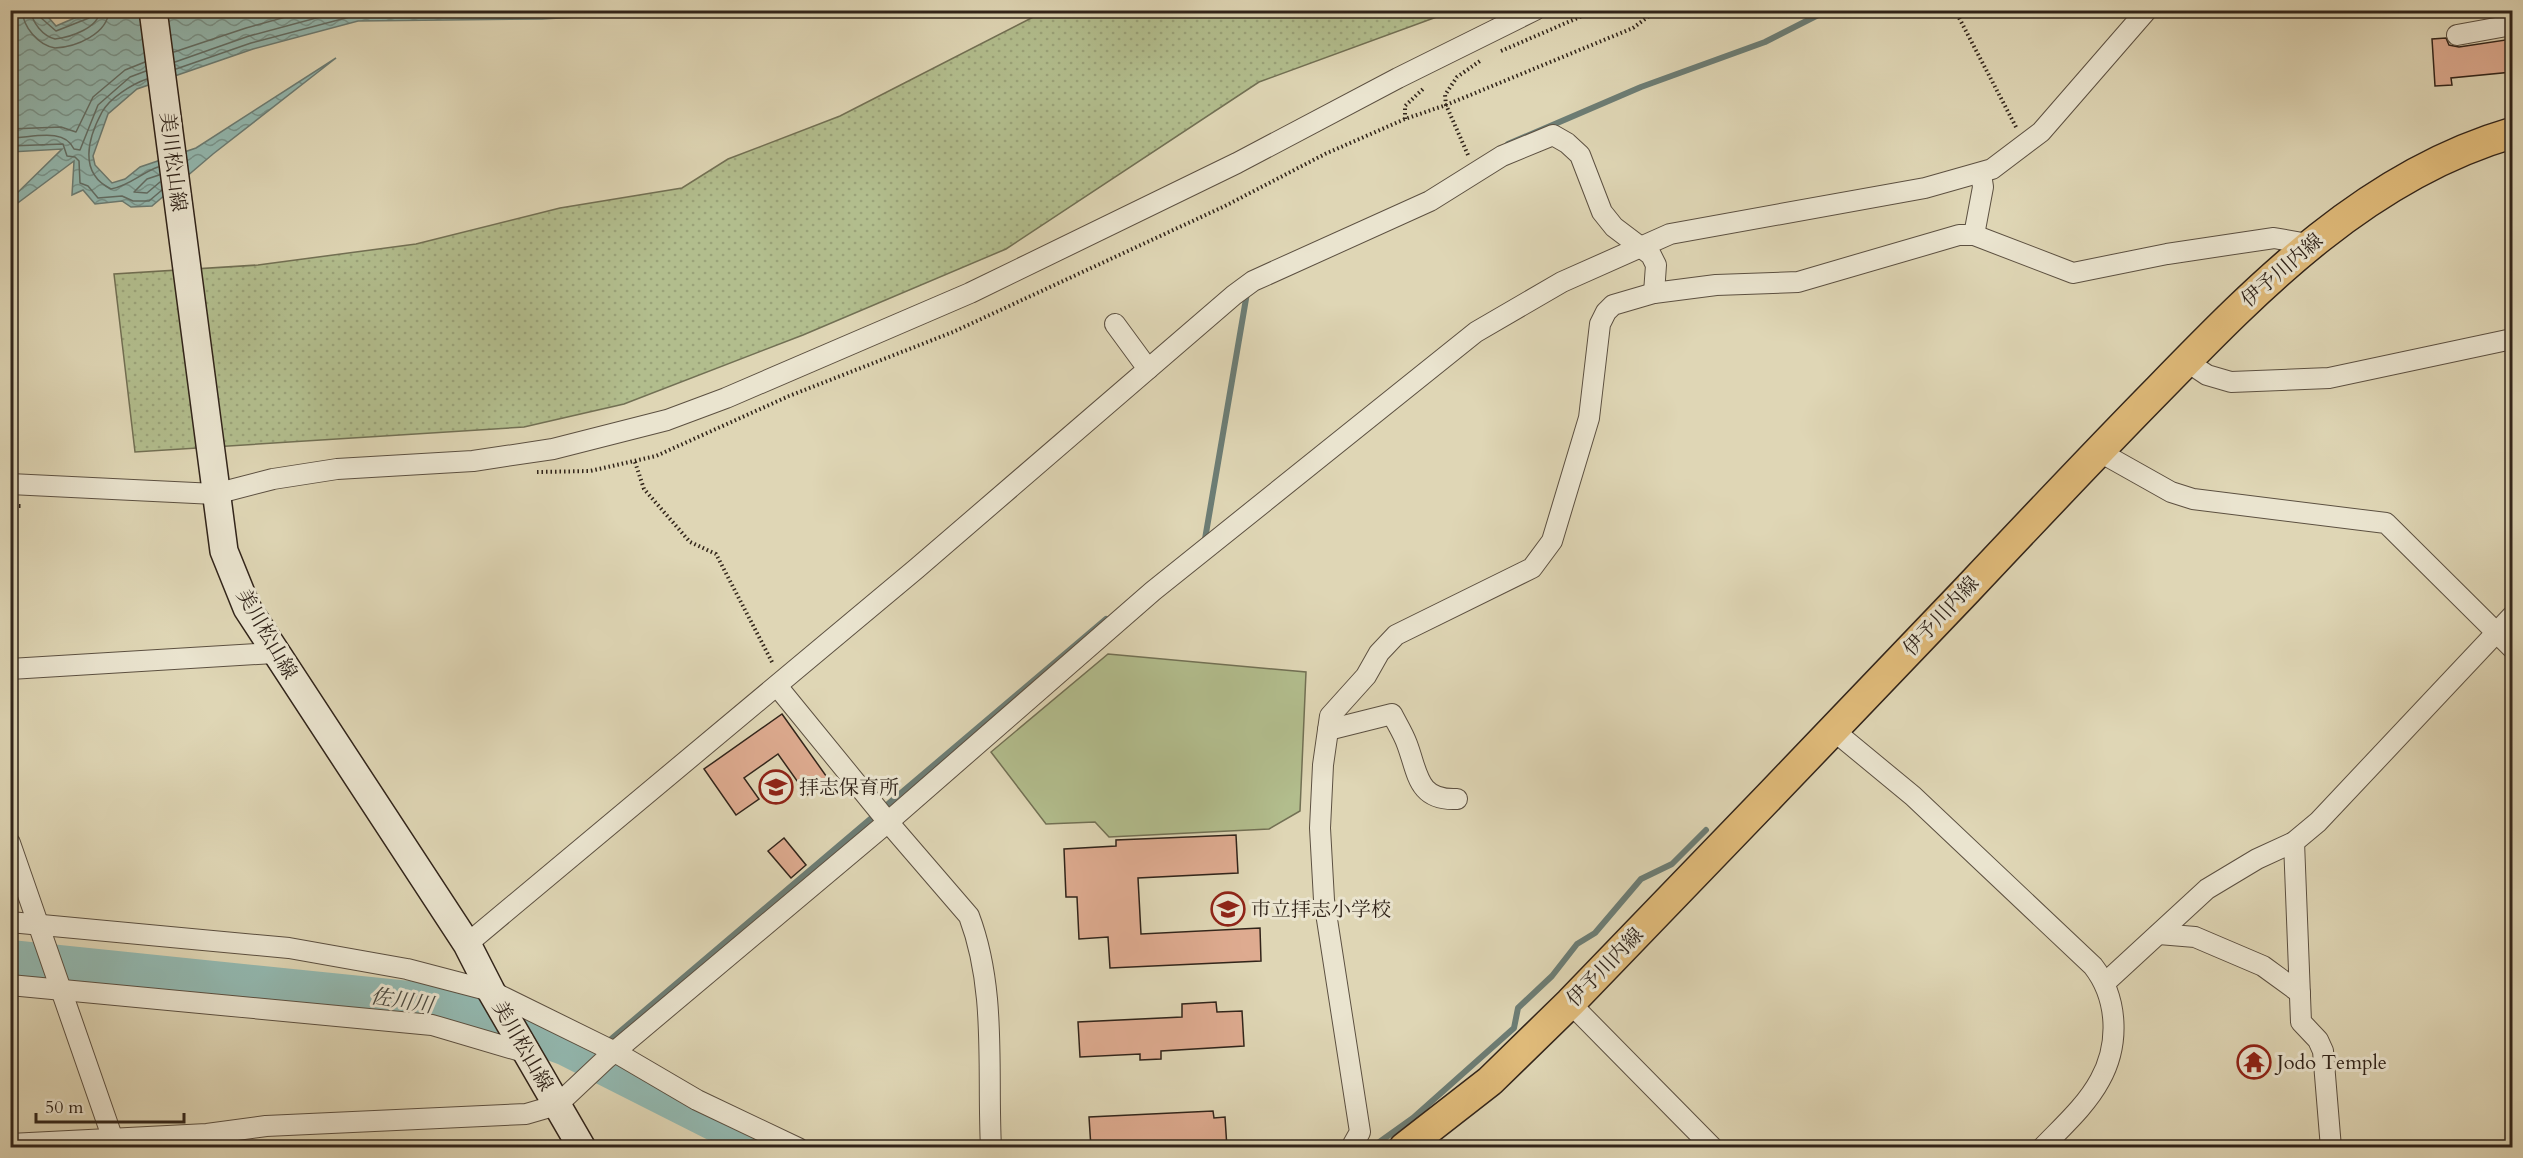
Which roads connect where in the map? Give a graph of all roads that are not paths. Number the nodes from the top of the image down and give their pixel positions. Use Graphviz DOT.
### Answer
graph roads {
  1 [pos="153,10"];
  2 [pos="1535,10"];
  3 [pos="2147,10"];
  4 [pos="2512,25"];
  5 [pos="2457,35"];
  6 [pos="2512,133"];
  7 [pos="1981,174"];
  8 [pos="1974,235"];
  9 [pos="2308,244"];
  10 [pos="1640,246"];
  11 [pos="1654,293"];
  12 [pos="1115,324"];
  13 [pos="2512,339"];
  14 [pos="2186,361"];
  15 [pos="1148,369"];
  16 [pos="2098,451"];
  17 [pos="214,483"];
  18 [pos="10,484"];
  19 [pos="2512,616"];
  20 [pos="2497,633"];
  21 [pos="2512,648"];
  22 [pos="274,652"];
  23 [pos="10,669"];
  24 [pos="780,683"];
  25 [pos="1328,730"];
  26 [pos="1833,730"];
  27 [pos="1457,799"];
  28 [pos="888,822"];
  29 [pos="2294,842"];
  30 [pos="10,843"];
  31 [pos="10,922"];
  32 [pos="41,930"];
  33 [pos="2159,934"];
  34 [pos="467,944"];
  35 [pos="2106,982"];
  36 [pos="10,985"];
  37 [pos="60,987"];
  38 [pos="2300,993"];
  39 [pos="494,997"];
  40 [pos="1570,1003"];
  41 [pos="525,1050"];
  42 [pos="611,1055"];
  43 [pos="557,1105"];
  44 [pos="10,1144"];
  45 [pos="114,1144"];
  46 [pos="582,1148"];
  47 [pos="798,1148"];
  48 [pos="991,1148"];
  49 [pos="1352,1148"];
  50 [pos="1404,1148"];
  51 [pos="1713,1148"];
  52 [pos="2042,1148"];
  53 [pos="2331,1148"];
  1 -- 17 [label="main road, 美川松山線"];
  2 -- 17 [label="street"];
  3 -- 7 [label="street"];
  4 -- 5 [label="street"];
  6 -- 9 [label="main road, 伊予川内線"];
  7 -- 8 [label="street"];
  7 -- 10 [label="street"];
  8 -- 9 [label="street"];
  8 -- 11 [label="street"];
  9 -- 14 [label="main road, 伊予川内線"];
  10 -- 11 [label="street"];
  10 -- 15 [label="street"];
  10 -- 28 [label="street"];
  11 -- 25 [label="street"];
  12 -- 15 [label="street"];
  13 -- 14 [label="street"];
  14 -- 16 [label="main road, 伊予川内線"];
  15 -- 24 [label="street"];
  16 -- 20 [label="street"];
  16 -- 26 [label="main road, 伊予川内線"];
  17 -- 18 [label="street"];
  17 -- 22 [label="main road, 美川松山線"];
  19 -- 20 [label="street"];
  20 -- 21 [label="street"];
  20 -- 29 [label="street"];
  22 -- 23 [label="street"];
  22 -- 34 [label="main road, 美川松山線"];
  24 -- 28 [label="street"];
  24 -- 34 [label="street"];
  25 -- 27 [label="street"];
  25 -- 49 [label="street"];
  26 -- 35 [label="street"];
  26 -- 40 [label="main road, 伊予川内線"];
  28 -- 42 [label="street"];
  28 -- 48 [label="street"];
  29 -- 33 [label="street"];
  29 -- 38 [label="street"];
  30 -- 32 [label="street"];
  31 -- 32 [label="street"];
  32 -- 37 [label="street"];
  32 -- 39 [label="street"];
  33 -- 35 [label="street"];
  33 -- 38 [label="street"];
  34 -- 39 [label="main road, 美川松山線"];
  35 -- 52 [label="street"];
  36 -- 37 [label="street"];
  37 -- 41 [label="street"];
  37 -- 45 [label="street"];
  38 -- 53 [label="street"];
  39 -- 41 [label="main road, 美川松山線"];
  39 -- 42 [label="street"];
  40 -- 50 [label="main road, 伊予川内線"];
  40 -- 51 [label="street"];
  41 -- 43 [label="main road, 美川松山線"];
  42 -- 43 [label="street"];
  42 -- 47 [label="street"];
  43 -- 45 [label="street"];
  43 -- 46 [label="main road, 美川松山線"];
  44 -- 45 [label="street"];
}
